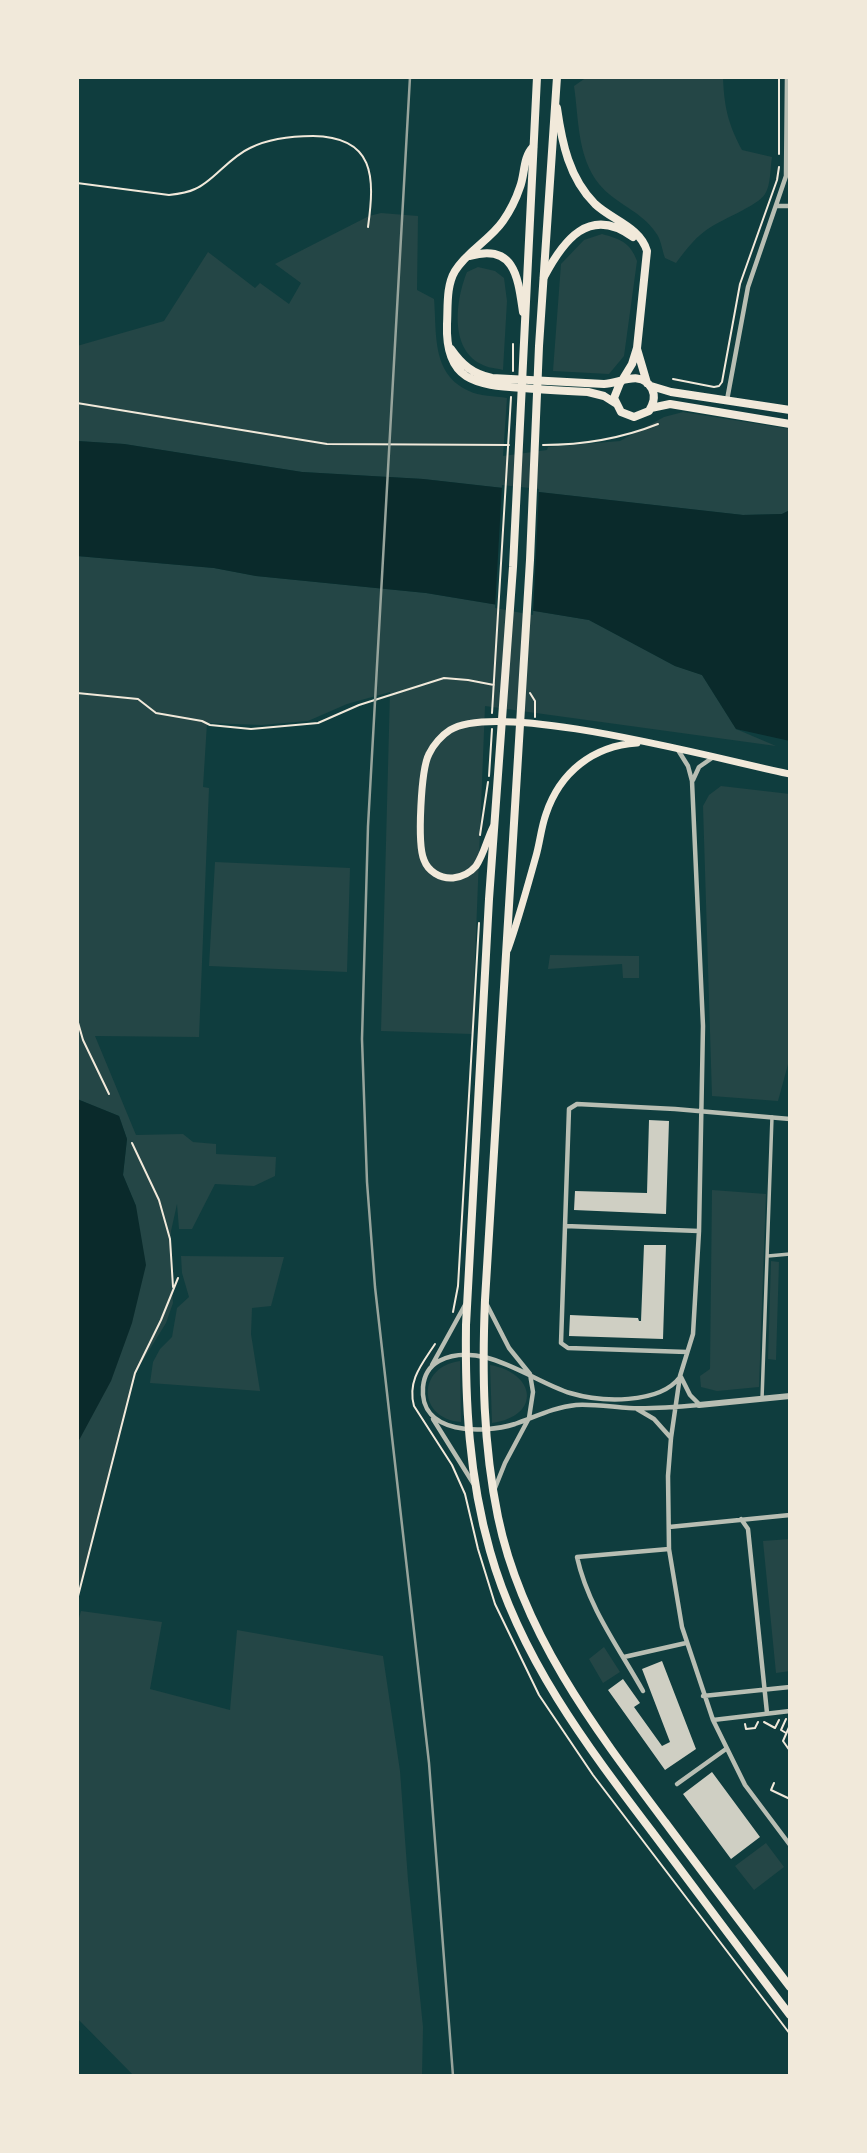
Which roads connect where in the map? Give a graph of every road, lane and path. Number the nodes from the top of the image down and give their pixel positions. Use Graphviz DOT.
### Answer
graph roads {
  1 [pos="537,77"];
  2 [pos="557,77"];
  3 [pos="779,77"];
  4 [pos="787,77"];
  5 [pos="556,104"];
  6 [pos="533,147"];
  7 [pos="779,153"];
  8 [pos="779,166"];
  9 [pos="77,183"];
  10 [pos="778,206"];
  11 [pos="790,206"];
  12 [pos="368,227"];
  13 [pos="467,257"];
  14 [pos="646,263"];
  15 [pos="544,277"];
  16 [pos="524,323"];
  17 [pos="448,343"];
  18 [pos="518,344"];
  19 [pos="637,348"];
  20 [pos="513,372"];
  21 [pos="673,379"];
  22 [pos="621,383"];
  23 [pos="649,385"];
  24 [pos="512,386"];
  25 [pos="726,401"];
  26 [pos="77,403"];
  27 [pos="615,403"];
  28 [pos="651,408"];
  29 [pos="790,411"];
  30 [pos="658,424"];
  31 [pos="790,424"];
  32 [pos="518,445"];
  33 [pos="544,445"];
  34 [pos="493,685"];
  35 [pos="77,693"];
  36 [pos="530,694"];
  37 [pos="492,714"];
  38 [pos="534,718"];
  39 [pos="492,728"];
  40 [pos="645,743"];
  41 [pos="678,749"];
  42 [pos="712,758"];
  43 [pos="790,774"];
  44 [pos="692,781"];
  45 [pos="496,820"];
  46 [pos="480,839"];
  47 [pos="479,924"];
  48 [pos="505,959"];
  49 [pos="77,1019"];
  50 [pos="109,1094"];
  51 [pos="702,1111"];
  52 [pos="772,1117"];
  53 [pos="790,1119"];
  54 [pos="132,1143"];
  55 [pos="565,1226"];
  56 [pos="699,1231"];
  57 [pos="790,1254"];
  58 [pos="767,1256"];
  59 [pos="177,1278"];
  60 [pos="173,1288"];
  61 [pos="468,1298"];
  62 [pos="485,1300"];
  63 [pos="452,1314"];
  64 [pos="439,1339"];
  65 [pos="687,1352"];
  66 [pos="466,1356"];
  67 [pos="484,1358"];
  68 [pos="431,1366"];
  69 [pos="530,1374"];
  70 [pos="680,1376"];
  71 [pos="790,1396"];
  72 [pos="762,1399"];
  73 [pos="699,1405"];
  74 [pos="675,1407"];
  75 [pos="632,1408"];
  76 [pos="431,1415"];
  77 [pos="529,1418"];
  78 [pos="468,1428"];
  79 [pos="485,1428"];
  80 [pos="671,1438"];
  81 [pos="474,1486"];
  82 [pos="493,1492"];
  83 [pos="790,1515"];
  84 [pos="741,1520"];
  85 [pos="669,1527"];
  86 [pos="669,1549"];
  87 [pos="77,1600"];
  88 [pos="686,1643"];
  89 [pos="624,1657"];
  90 [pos="790,1687"];
  91 [pos="766,1690"];
  92 [pos="643,1691"];
  93 [pos="703,1696"];
  94 [pos="790,1711"];
  95 [pos="768,1713"];
  96 [pos="786,1719"];
  97 [pos="713,1720"];
  98 [pos="779,1720"];
  99 [pos="763,1721"];
  100 [pos="758,1722"];
  101 [pos="745,1723"];
  102 [pos="790,1726"];
  103 [pos="788,1731"];
  104 [pos="726,1749"];
  105 [pos="790,1751"];
  106 [pos="774,1783"];
  107 [pos="677,1784"];
  108 [pos="790,1799"];
  109 [pos="790,1844"];
  110 [pos="790,1987"];
  111 [pos="790,2015"];
  112 [pos="790,2034"];
  1 -- 6 [label="main road"];
  2 -- 5 [label="main road"];
  3 -- 7 [label="path"];
  4 -- 10 [label="street"];
  5 -- 14 [label="main road"];
  5 -- 15 [label="main road"];
  6 -- 13 [label="main road"];
  6 -- 16 [label="main road"];
  8 -- 21 [label="path"];
  9 -- 12 [label="path"];
  10 -- 11 [label="street"];
  10 -- 25 [label="street"];
  13 -- 16 [label="main road"];
  13 -- 17 [label="main road"];
  14 -- 15 [label="main road"];
  14 -- 19 [label="main road"];
  15 -- 48 [label="main road"];
  16 -- 18 [label="main road"];
  17 -- 22 [label="main road"];
  17 -- 27 [label="main road"];
  18 -- 20 [label="path"];
  18 -- 45 [label="main road"];
  19 -- 22 [label="main road"];
  19 -- 23 [label="main road"];
  22 -- 23 [label="main road"];
  22 -- 27 [label="main road"];
  23 -- 25 [label="main road"];
  23 -- 28 [label="main road"];
  24 -- 37 [label="path"];
  25 -- 29 [label="main road"];
  26 -- 32 [label="path"];
  27 -- 28 [label="main road"];
  28 -- 31 [label="main road"];
  30 -- 33 [label="path"];
  34 -- 35 [label="path"];
  36 -- 38 [label="path"];
  39 -- 46 [label="path"];
  40 -- 41 [label="main road"];
  40 -- 45 [label="main road"];
  40 -- 48 [label="main road"];
  41 -- 42 [label="main road"];
  41 -- 44 [label="street"];
  42 -- 43 [label="main road"];
  42 -- 44 [label="street"];
  44 -- 51 [label="street"];
  45 -- 61 [label="main road"];
  47 -- 63 [label="path"];
  48 -- 62 [label="main road"];
  49 -- 50 [label="path"];
  51 -- 52 [label="street"];
  51 -- 55 [label="street"];
  51 -- 56 [label="street"];
  52 -- 53 [label="street"];
  52 -- 58 [label="street"];
  54 -- 60 [label="path"];
  55 -- 56 [label="street"];
  55 -- 65 [label="street"];
  56 -- 65 [label="street"];
  57 -- 58 [label="street"];
  58 -- 72 [label="street"];
  59 -- 60 [label="path"];
  60 -- 87 [label="path"];
  61 -- 66 [label="main road"];
  61 -- 68 [label="street"];
  62 -- 67 [label="main road"];
  62 -- 69 [label="street"];
  64 -- 112 [label="path"];
  65 -- 70 [label="street"];
  66 -- 67 [label="street"];
  66 -- 68 [label="street"];
  66 -- 78 [label="main road"];
  67 -- 69 [label="street"];
  67 -- 79 [label="main road"];
  68 -- 76 [label="street"];
  69 -- 70 [label="street"];
  69 -- 77 [label="street"];
  70 -- 73 [label="street"];
  70 -- 74 [label="street"];
  71 -- 72 [label="street"];
  72 -- 73 [label="street"];
  73 -- 74 [label="street"];
  74 -- 75 [label="street"];
  74 -- 80 [label="street"];
  75 -- 77 [label="street"];
  75 -- 80 [label="street"];
  76 -- 78 [label="street"];
  76 -- 81 [label="street"];
  77 -- 79 [label="street"];
  77 -- 82 [label="street"];
  78 -- 79 [label="street"];
  78 -- 81 [label="main road"];
  79 -- 82 [label="main road"];
  80 -- 85 [label="street"];
  81 -- 111 [label="main road"];
  82 -- 110 [label="main road"];
  83 -- 84 [label="street"];
  84 -- 85 [label="street"];
  84 -- 91 [label="street"];
  85 -- 86 [label="street"];
  86 -- 88 [label="street"];
  86 -- 89 [label="street"];
  88 -- 89 [label="street"];
  88 -- 93 [label="street"];
  89 -- 92 [label="street"];
  90 -- 91 [label="street"];
  91 -- 93 [label="street"];
  91 -- 95 [label="street"];
  93 -- 97 [label="street"];
  94 -- 95 [label="street"];
  95 -- 97 [label="street"];
  96 -- 103 [label="path"];
  97 -- 104 [label="street"];
  98 -- 99 [label="path"];
  100 -- 101 [label="path"];
  102 -- 103 [label="path"];
  103 -- 105 [label="path"];
  104 -- 107 [label="street"];
  104 -- 109 [label="street"];
  106 -- 108 [label="path"];
}
